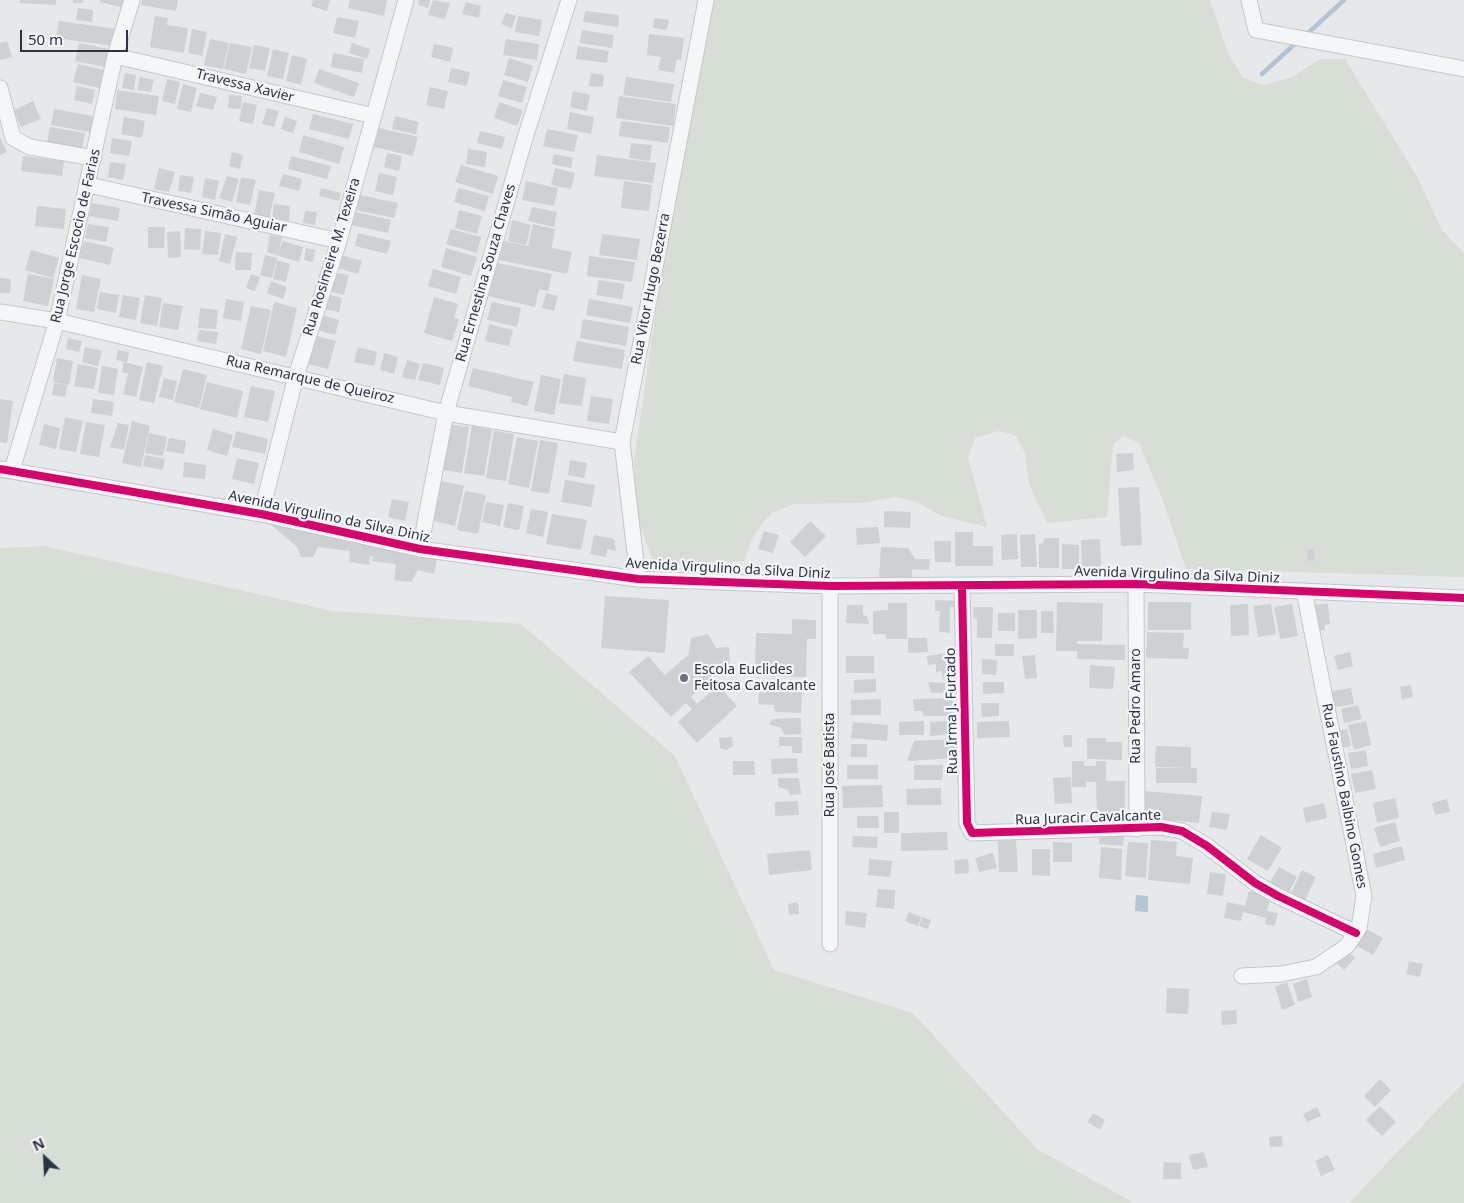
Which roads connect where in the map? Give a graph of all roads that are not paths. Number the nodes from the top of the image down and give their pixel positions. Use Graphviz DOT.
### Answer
graph roads {
  1 [pos="132,0"];
  2 [pos="406,0"];
  3 [pos="569,0"];
  4 [pos="706,0"];
  5 [pos="1249,0"];
  6 [pos="116,56"];
  7 [pos="1464,68"];
  8 [pos="0,88"];
  9 [pos="374,116"];
  10 [pos="94,158"];
  11 [pos="89,185"];
  12 [pos="339,240"];
  13 [pos="0,312"];
  14 [pos="57,321"];
  15 [pos="296,376"];
  16 [pos="446,413"];
  17 [pos="622,442"];
  18 [pos="6,470"];
  19 [pos="261,514"];
  20 [pos="420,549"];
  21 [pos="638,579"];
  22 [pos="1136,584"];
  23 [pos="830,586"];
  24 [pos="962,586"];
  25 [pos="1304,591"];
  26 [pos="1464,598"];
  27 [pos="1136,829"];
  28 [pos="972,834"];
  29 [pos="1356,933"];
  30 [pos="830,944"];
  31 [pos="1242,976"];
  1 -- 6 [label="street, Rua Jorge Escocio de Farias"];
  2 -- 9 [label="street, Rua Rosimeire M. Texeira"];
  3 -- 16 [label="street, Rua Ernestina Souza Chaves"];
  4 -- 17 [label="street, Rua Vitor Hugo Bezerra"];
  5 -- 7 [label="street"];
  6 -- 9 [label="street, Travessa Xavier"];
  6 -- 10 [label="street, Rua Jorge Escocio de Farias"];
  8 -- 10 [label="street"];
  9 -- 12 [label="street, Rua Rosimeire M. Texeira"];
  10 -- 11 [label="street, Rua Jorge Escocio de Farias"];
  11 -- 12 [label="street, Travessa Simão Aguiar"];
  11 -- 14 [label="street, Rua Jorge Escocio de Farias"];
  12 -- 15 [label="street, Rua Rosimeire M. Texeira"];
  13 -- 14 [label="street, Rua Remarque de Queiroz"];
  14 -- 15 [label="street, Rua Remarque de Queiroz"];
  14 -- 18 [label="street, Rua Jorge Escocio de Farias"];
  15 -- 16 [label="street, Rua Remarque de Queiroz"];
  15 -- 19 [label="street, Rua Rosimeire M. Texeira"];
  16 -- 17 [label="street, Rua Remarque de Queiroz"];
  16 -- 20 [label="street, Rua Ernestina Souza Chaves"];
  17 -- 21 [label="street, Rua Vitor Hugo Bezerra"];
  18 -- 19 [label="street, Avenida Virgulino da Silva Diniz"];
  19 -- 20 [label="street, Avenida Virgulino da Silva Diniz"];
  20 -- 21 [label="street, Avenida Virgulino da Silva Diniz"];
  21 -- 23 [label="street, Avenida Virgulino da Silva Diniz"];
  22 -- 24 [label="street, Avenida Virgulino da Silva Diniz"];
  22 -- 25 [label="street, Avenida Virgulino da Silva Diniz"];
  22 -- 27 [label="street, Rua Pedro Amaro"];
  23 -- 24 [label="street, Avenida Virgulino da Silva Diniz"];
  23 -- 30 [label="street, Rua José Batista"];
  24 -- 28 [label="street, Rua Irma J. Furtado"];
  25 -- 26 [label="street, Avenida Virgulino da Silva Diniz"];
  25 -- 29 [label="street, Rua Faustino Balbino Gomes"];
  27 -- 28 [label="street, Rua Juracir Cavalcante"];
  27 -- 29 [label="street, Rua Juracir Cavalcante"];
  29 -- 31 [label="street, Rua Faustino Balbino Gomes"];
}
